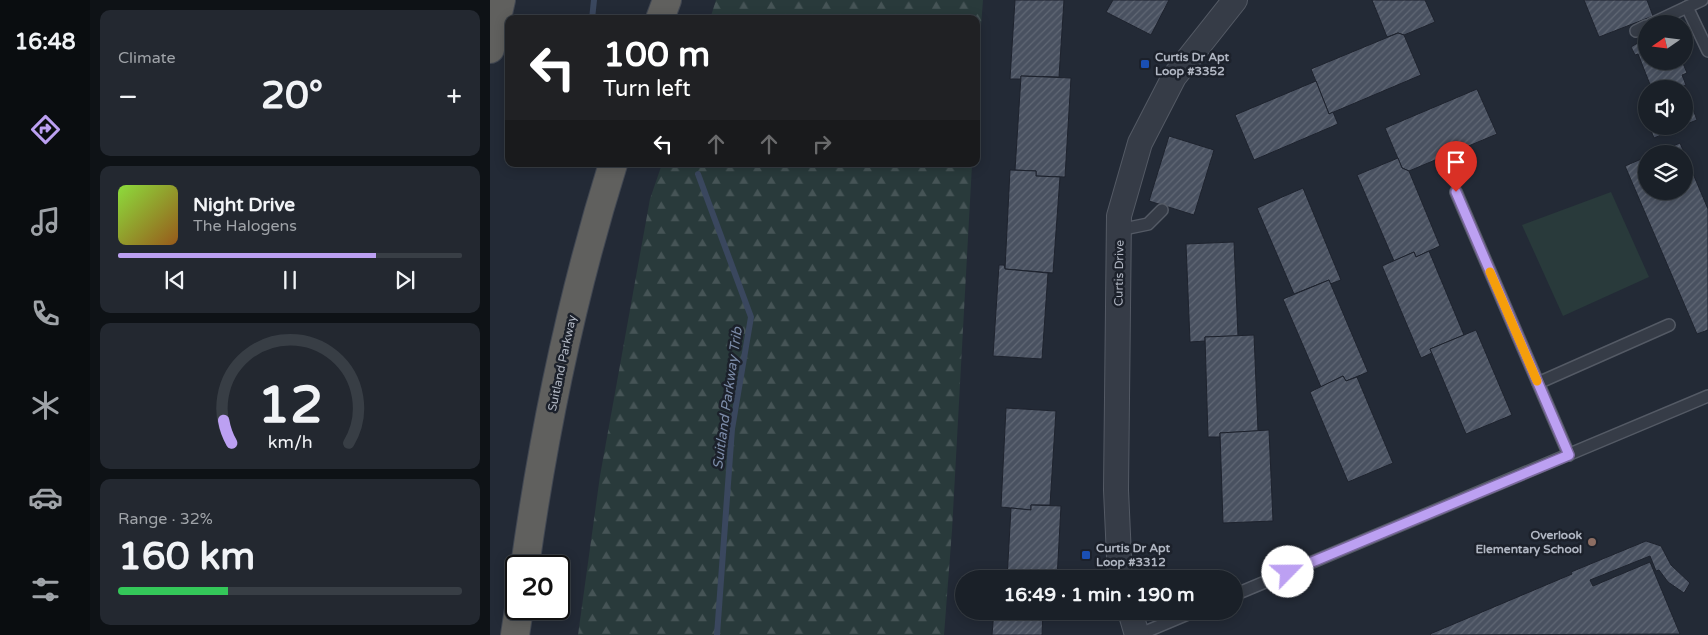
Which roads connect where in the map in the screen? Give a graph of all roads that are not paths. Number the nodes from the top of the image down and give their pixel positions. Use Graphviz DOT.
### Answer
graph roads {
  1 [pos="501,0"];
  2 [pos="667,0"];
  3 [pos="1235,0"];
  4 [pos="1702,0"];
  5 [pos="1687,7"];
  6 [pos="661,15"];
  7 [pos="1670,15"];
  8 [pos="490,49"];
  9 [pos="1708,51"];
  10 [pos="612,167"];
  11 [pos="1456,192"];
  12 [pos="1162,210"];
  13 [pos="1119,230"];
  14 [pos="1669,325"];
  15 [pos="1538,383"];
  16 [pos="1708,396"];
  17 [pos="1569,455"];
  18 [pos="527,555"];
  19 [pos="1120,570"];
  20 [pos="1243,591"];
  21 [pos="517,620"];
  22 [pos="1133,620"];
  23 [pos="1173,620"];
  24 [pos="515,635"];
  25 [pos="1137,635"];
  1 -- 8 [label="highway"];
  2 -- 6 [label="highway"];
  3 -- 13 [label="street, Curtis Drive"];
  4 -- 5 [label="lane"];
  5 -- 7 [label="lane"];
  5 -- 9 [label="lane"];
  10 -- 18 [label="highway, Suitland Parkway"];
  11 -- 15 [label="lane"];
  12 -- 13 [label="lane"];
  13 -- 19 [label="street, Curtis Drive"];
  14 -- 15 [label="lane"];
  15 -- 17 [label="lane"];
  16 -- 17 [label="lane"];
  17 -- 20 [label="lane"];
  21 -- 24 [label="highway"];
  22 -- 25 [label="street"];
  23 -- 25 [label="lane"];
}
